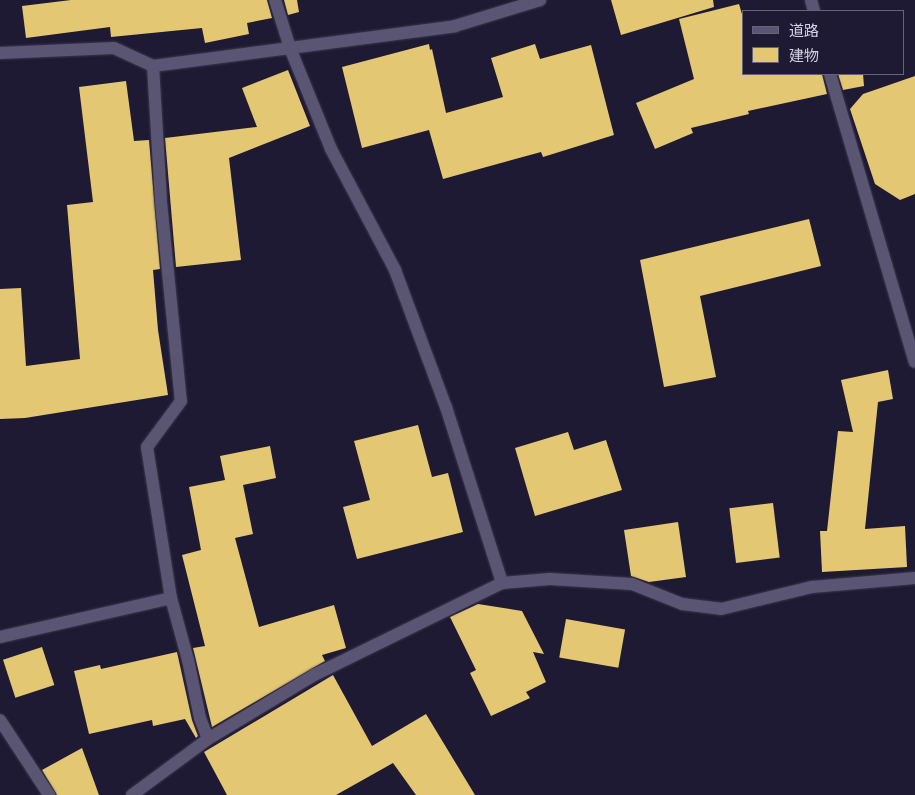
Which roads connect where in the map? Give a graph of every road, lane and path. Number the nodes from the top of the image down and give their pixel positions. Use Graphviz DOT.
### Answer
graph roads {
  1 [pos="275,0"];
  2 [pos="540,0"];
  3 [pos="290,48"];
  4 [pos="0,53"];
  5 [pos="153,66"];
  6 [pos="830,75"];
  7 [pos="915,362"];
  8 [pos="915,578"];
  9 [pos="502,582"];
  10 [pos="171,598"];
  11 [pos="0,637"];
  12 [pos="0,720"];
  13 [pos="208,739"];
  14 [pos="49,795"];
  15 [pos="132,795"];
  1 -- 3 [label="street"];
  2 -- 3 [label="street"];
  3 -- 5 [label="street"];
  3 -- 9 [label="street"];
  4 -- 5 [label="street"];
  5 -- 10 [label="street"];
  6 -- 7 [label="street"];
  8 -- 9 [label="street"];
  9 -- 13 [label="street"];
  10 -- 11 [label="street"];
  10 -- 13 [label="street"];
  12 -- 14 [label="street"];
  13 -- 15 [label="street"];
}
